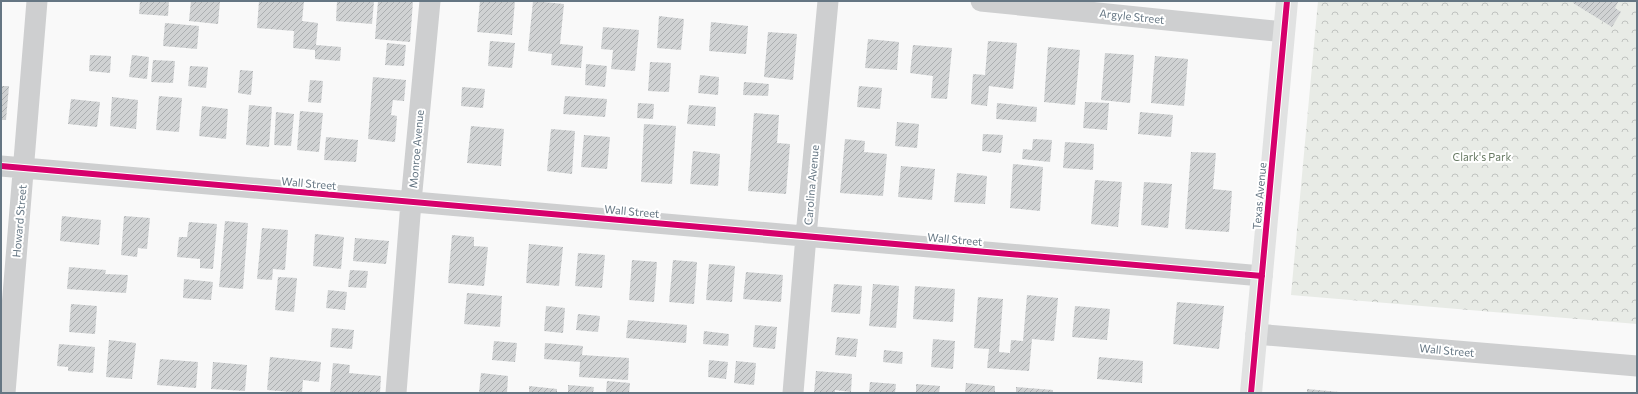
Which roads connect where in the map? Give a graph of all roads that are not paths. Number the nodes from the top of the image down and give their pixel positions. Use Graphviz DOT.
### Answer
graph roads {
  1 [pos="37,1"];
  2 [pos="430,1"];
  3 [pos="828,1"];
  4 [pos="981,1"];
  5 [pos="1287,1"];
  6 [pos="1284,32"];
  7 [pos="1,166"];
  8 [pos="23,168"];
  9 [pos="411,202"];
  10 [pos="806,236"];
  11 [pos="1262,276"];
  12 [pos="1256,334"];
  13 [pos="1637,366"];
  14 [pos="5,393"];
  15 [pos="396,393"];
  16 [pos="793,393"];
  17 [pos="1251,393"];
  1 -- 8 [label="street, Howard Street"];
  2 -- 9 [label="street, Monroe Avenue"];
  3 -- 10 [label="street, Carolina Avenue"];
  4 -- 6 [label="street, Argyle Street"];
  5 -- 6 [label="street, Texas Avenue"];
  6 -- 11 [label="street, Texas Avenue"];
  7 -- 8 [label="street, Wall Street"];
  8 -- 9 [label="street, Wall Street"];
  8 -- 14 [label="street, Howard Street"];
  9 -- 10 [label="street, Wall Street"];
  9 -- 15 [label="street, Monroe Avenue"];
  10 -- 11 [label="street, Wall Street"];
  10 -- 16 [label="street, Carolina Avenue"];
  11 -- 12 [label="street, Texas Avenue"];
  12 -- 13 [label="street, Wall Street"];
  12 -- 17 [label="street, Texas Avenue"];
}
